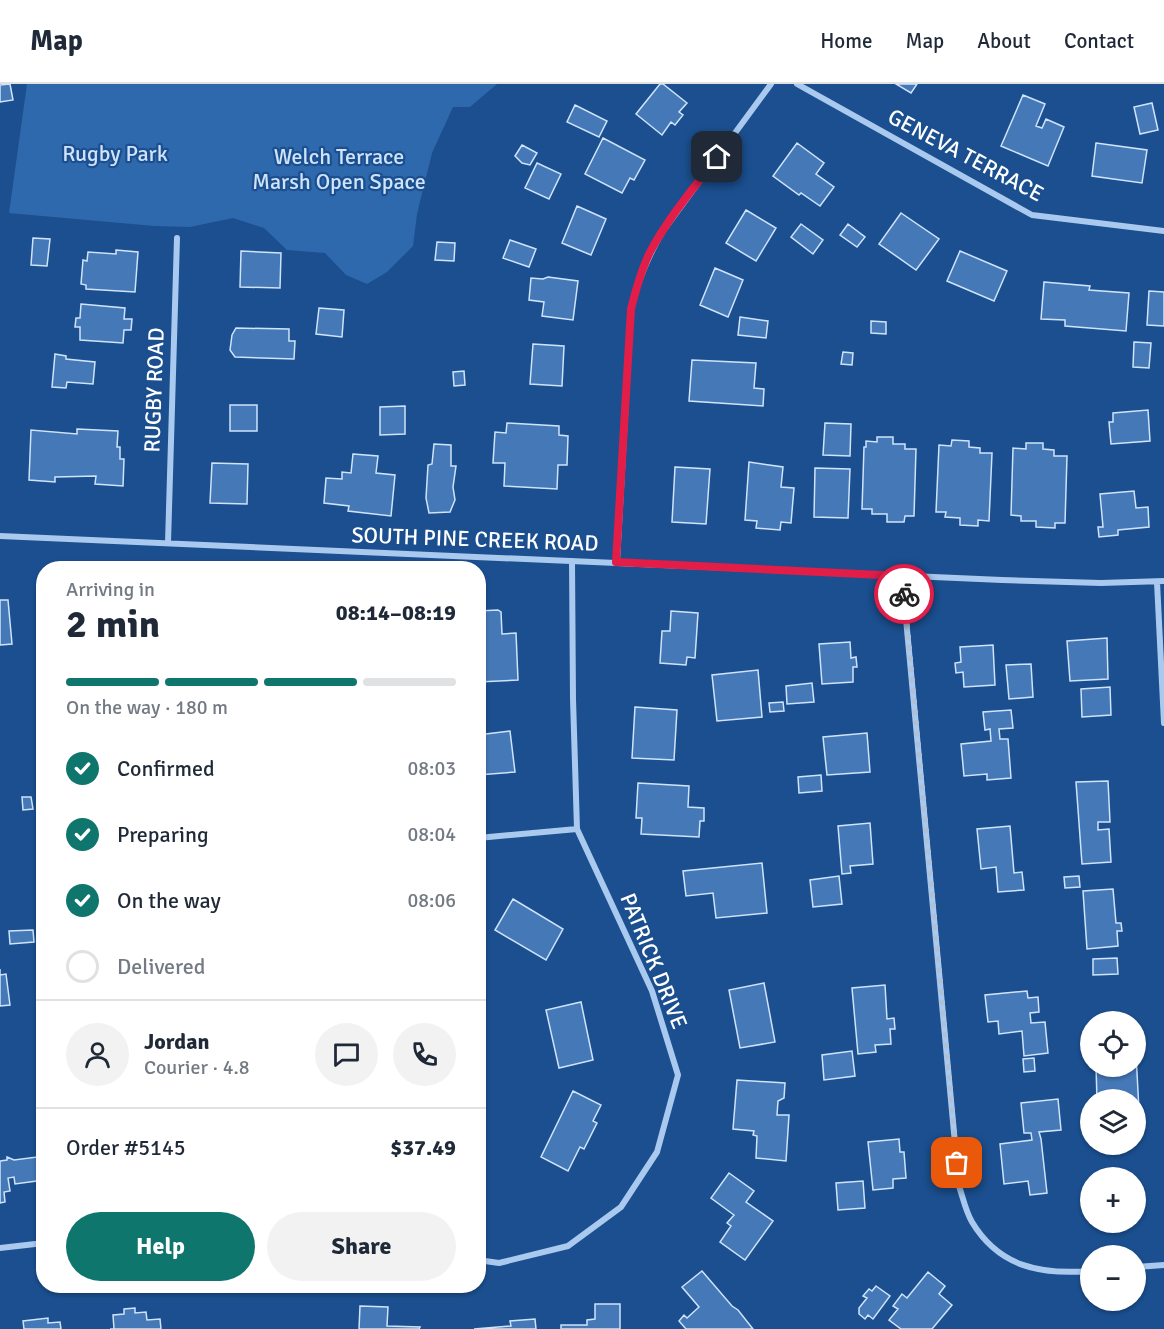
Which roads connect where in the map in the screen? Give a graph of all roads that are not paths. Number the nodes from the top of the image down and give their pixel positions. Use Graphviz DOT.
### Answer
graph roads {
  1 [pos="771,84"];
  2 [pos="797,84"];
  3 [pos="1164,231"];
  4 [pos="177,238"];
  5 [pos="0,536"];
  6 [pos="168,543"];
  7 [pos="572,561"];
  8 [pos="616,562"];
  9 [pos="902,576"];
  10 [pos="1161,582"];
  11 [pos="1164,723"];
  12 [pos="577,829"];
  13 [pos="486,837"];
  14 [pos="36,1244"];
  15 [pos="0,1248"];
  16 [pos="486,1261"];
  17 [pos="1164,1265"];
  18 [pos="1146,1266"];
  19 [pos="1080,1272"];
  1 -- 8 [label="street"];
  2 -- 3 [label="street, GENEVA TERRACE"];
  4 -- 6 [label="street, RUGBY ROAD"];
  5 -- 6 [label="street, SOUTH PINE CREEK ROAD"];
  6 -- 7 [label="street, SOUTH PINE CREEK ROAD"];
  7 -- 8 [label="street, SOUTH PINE CREEK ROAD"];
  7 -- 12 [label="street, PATRICK DRIVE"];
  8 -- 9 [label="street, SOUTH PINE CREEK ROAD"];
  9 -- 10 [label="street, SOUTH PINE CREEK ROAD"];
  9 -- 19 [label="street"];
  10 -- 11 [label="street"];
  12 -- 13 [label="street"];
  12 -- 16 [label="street, PATRICK DRIVE"];
  14 -- 15 [label="street"];
  17 -- 18 [label="street"];
}
